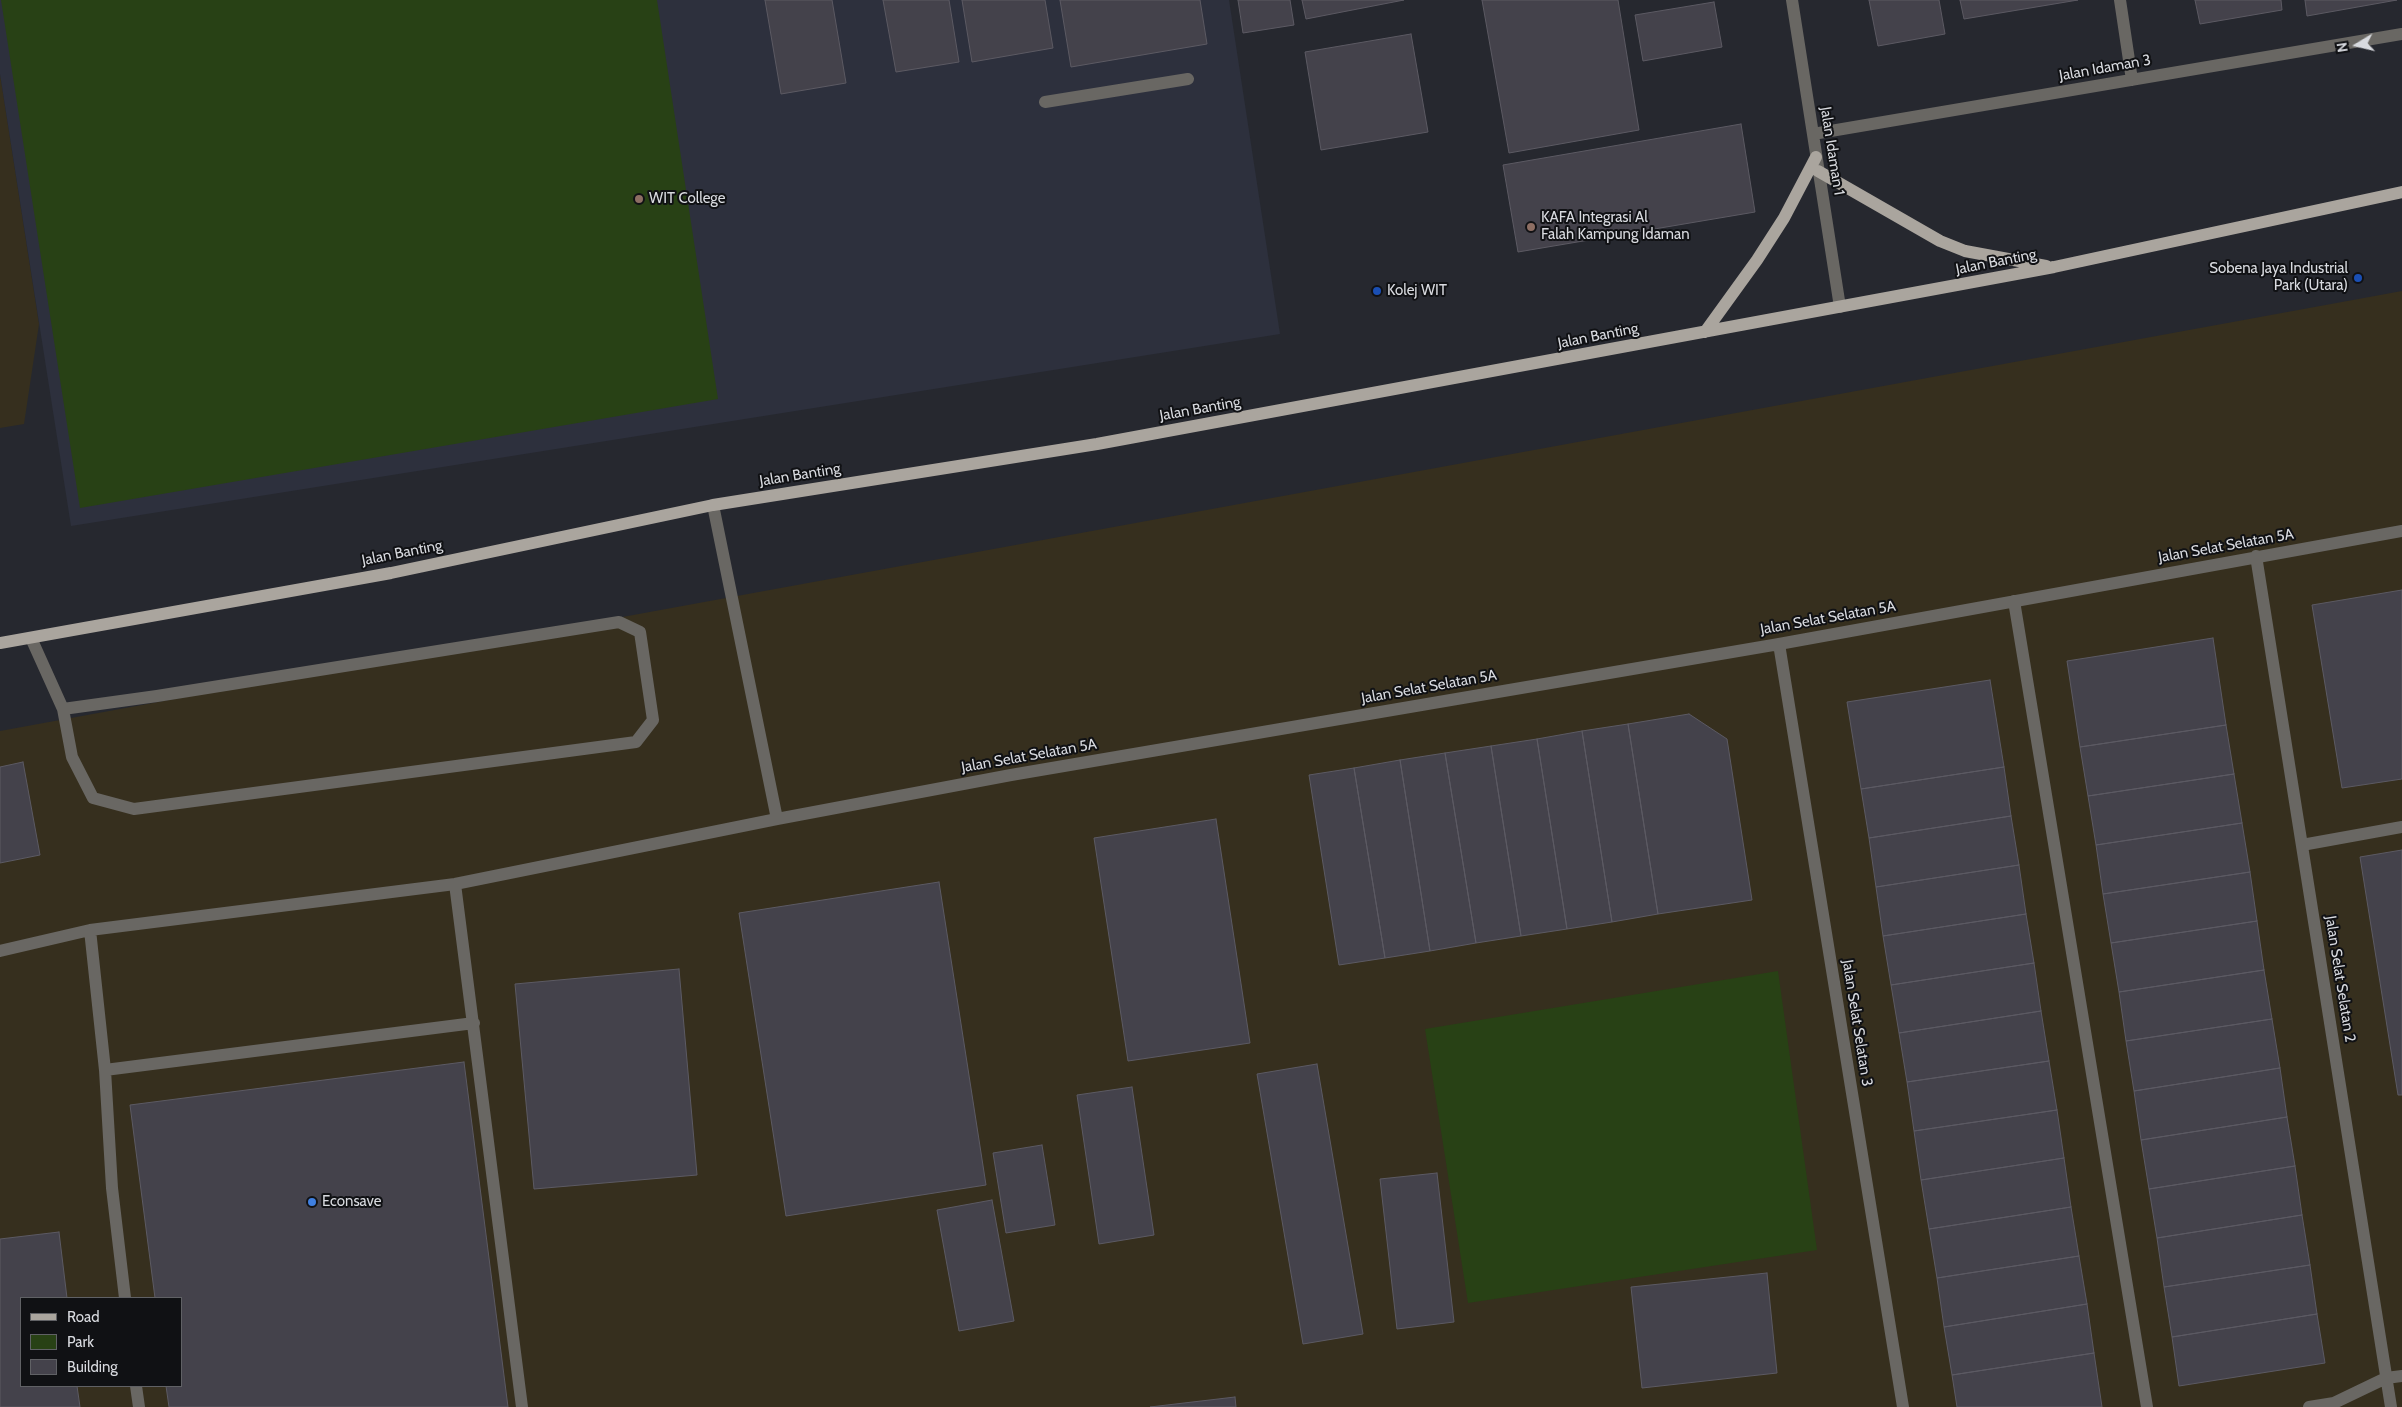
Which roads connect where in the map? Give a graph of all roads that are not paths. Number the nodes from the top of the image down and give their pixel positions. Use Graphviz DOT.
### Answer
graph roads {
  1 [pos="1792,0"];
  2 [pos="2120,0"];
  3 [pos="2402,34"];
  4 [pos="1188,79"];
  5 [pos="2132,80"];
  6 [pos="1045,102"];
  7 [pos="1813,134"];
  8 [pos="1816,157"];
  9 [pos="1818,171"];
  10 [pos="2402,192"];
  11 [pos="2054,267"];
  12 [pos="1840,307"];
  13 [pos="1705,332"];
  14 [pos="713,505"];
  15 [pos="2402,531"];
  16 [pos="2256,556"];
  17 [pos="2014,601"];
  18 [pos="31,638"];
  19 [pos="0,643"];
  20 [pos="1779,644"];
  21 [pos="63,709"];
  22 [pos="777,819"];
  23 [pos="2402,828"];
  24 [pos="2302,845"];
  25 [pos="455,884"];
  26 [pos="90,930"];
  27 [pos="0,951"];
  28 [pos="474,1023"];
  29 [pos="105,1070"];
  30 [pos="125,1297"];
  31 [pos="2402,1376"];
  32 [pos="2386,1378"];
  33 [pos="136,1387"];
  34 [pos="139,1407"];
  35 [pos="522,1407"];
  36 [pos="1903,1407"];
  37 [pos="2148,1407"];
  38 [pos="2309,1407"];
  39 [pos="2391,1407"];
  1 -- 7 [label="street, Jalan Idaman 1"];
  2 -- 5 [label="street"];
  3 -- 5 [label="street, Jalan Idaman 3"];
  4 -- 6 [label="street"];
  5 -- 7 [label="street, Jalan Idaman 3"];
  7 -- 8 [label="street, Jalan Idaman 1"];
  8 -- 9 [label="street, Jalan Idaman 1"];
  8 -- 13 [label="main road"];
  9 -- 11 [label="main road"];
  9 -- 12 [label="street, Jalan Idaman 1"];
  10 -- 11 [label="main road, Jalan Banting"];
  11 -- 12 [label="main road, Jalan Banting"];
  12 -- 13 [label="main road, Jalan Banting"];
  13 -- 14 [label="main road, Jalan Banting"];
  14 -- 18 [label="main road, Jalan Banting"];
  14 -- 22 [label="street"];
  15 -- 16 [label="street, Jalan Selat Selatan 5A"];
  16 -- 17 [label="street, Jalan Selat Selatan 5A"];
  16 -- 24 [label="street, Jalan Selat Selatan 2"];
  17 -- 20 [label="street, Jalan Selat Selatan 5A"];
  17 -- 37 [label="street"];
  18 -- 19 [label="main road, Jalan Banting"];
  18 -- 21 [label="street"];
  20 -- 22 [label="street, Jalan Selat Selatan 5A"];
  20 -- 36 [label="street, Jalan Selat Selatan 3"];
  21 -- 21 [label="street"];
  22 -- 25 [label="street, Jalan Selat Selatan 5A"];
  23 -- 24 [label="street"];
  24 -- 32 [label="street, Jalan Selat Selatan 2"];
  25 -- 26 [label="street, Jalan Selat Selatan 5A"];
  25 -- 28 [label="street"];
  26 -- 27 [label="street, Jalan Selat Selatan 5A"];
  26 -- 29 [label="street"];
  28 -- 29 [label="street"];
  28 -- 35 [label="street"];
  29 -- 30 [label="street"];
  31 -- 32 [label="street"];
  32 -- 38 [label="street"];
  32 -- 39 [label="street, Jalan Selat Selatan 2"];
  33 -- 34 [label="street"];
}
